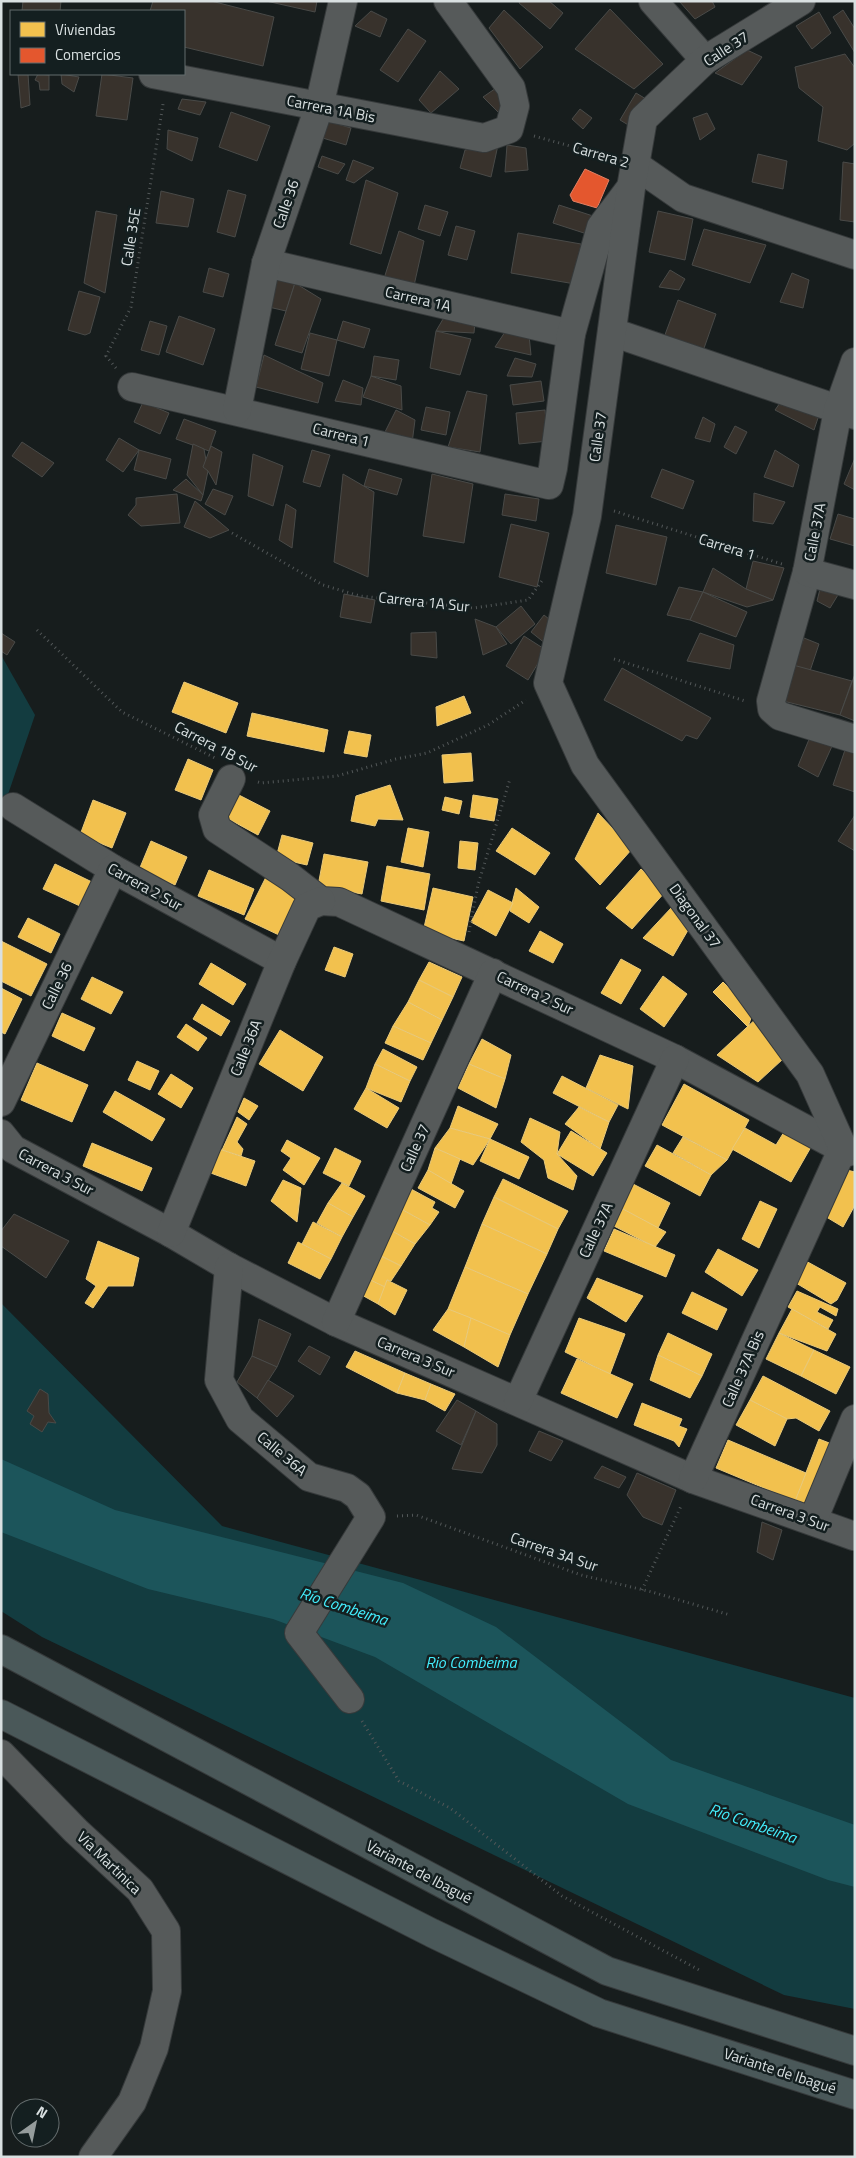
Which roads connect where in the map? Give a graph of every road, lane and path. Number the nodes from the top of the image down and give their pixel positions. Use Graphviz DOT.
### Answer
graph roads {
  1 [pos="343,1"];
  2 [pos="448,1"];
  3 [pos="653,1"];
  4 [pos="801,1"];
  5 [pos="705,60"];
  6 [pos="160,75"];
  7 [pos="319,107"];
  8 [pos="509,129"];
  9 [pos="632,176"];
  10 [pos="855,255"];
  11 [pos="266,263"];
  12 [pos="612,332"];
  13 [pos="571,334"];
  14 [pos="855,362"];
  15 [pos="132,386"];
  16 [pos="237,410"];
  17 [pos="846,413"];
  18 [pos="549,485"];
  19 [pos="608,510"];
  20 [pos="232,533"];
  21 [pos="807,572"];
  22 [pos="544,577"];
  23 [pos="855,585"];
  24 [pos="37,630"];
  25 [pos="614,659"];
  26 [pos="548,683"];
  27 [pos="772,705"];
  28 [pos="855,739"];
  29 [pos="235,773"];
  30 [pos="510,779"];
  31 [pos="12,807"];
  32 [pos="113,869"];
  33 [pos="321,901"];
  34 [pos="463,960"];
  35 [pos="282,961"];
  36 [pos="493,973"];
  37 [pos="675,1059"];
  38 [pos="1,1102"];
  39 [pos="1,1134"];
  40 [pos="849,1153"];
  41 [pos="171,1233"];
  42 [pos="228,1267"];
  43 [pos="336,1322"];
  44 [pos="518,1401"];
  45 [pos="855,1419"];
  46 [pos="693,1479"];
  47 [pos="371,1517"];
  48 [pos="813,1520"];
  49 [pos="854,1536"];
  50 [pos="642,1590"];
  51 [pos="730,1614"];
  52 [pos="9,1654"];
  53 [pos="350,1699"];
  54 [pos="1,1714"];
  55 [pos="1,1754"];
  56 [pos="708,1975"];
  57 [pos="855,2051"];
  58 [pos="855,2095"];
  59 [pos="93,2157"];
  1 -- 7 [label="street, Calle 36"];
  2 -- 8 [label="street"];
  3 -- 5 [label="street"];
  4 -- 5 [label="street, Calle 37"];
  5 -- 9 [label="street, Calle 37"];
  6 -- 7 [label="street, Carrera 1A Bis"];
  6 -- 15 [label="path, Calle 35E"];
  7 -- 8 [label="street, Carrera 1A Bis"];
  7 -- 11 [label="street, Calle 36"];
  8 -- 9 [label="path, Carrera 2"];
  9 -- 10 [label="street, Carrera 2"];
  9 -- 12 [label="street, Calle 37"];
  9 -- 13 [label="street, Calle 37"];
  11 -- 13 [label="street, Carrera 1A"];
  11 -- 16 [label="street, Calle 36"];
  12 -- 17 [label="street"];
  12 -- 26 [label="street, Calle 37"];
  13 -- 18 [label="street, Calle 37"];
  14 -- 17 [label="street, Calle 37A"];
  15 -- 16 [label="street, Carrera 1"];
  16 -- 18 [label="street, Carrera 1"];
  17 -- 21 [label="street, Calle 37A"];
  19 -- 21 [label="path, Carrera 1"];
  20 -- 22 [label="path, Carrera 1A Sur"];
  21 -- 23 [label="street"];
  21 -- 27 [label="street, Calle 37A"];
  24 -- 29 [label="path, Carrera 1B Sur"];
  25 -- 27 [label="path"];
  26 -- 29 [label="path, Carrera 1B Sur"];
  26 -- 40 [label="street, Diagonal 37"];
  27 -- 28 [label="street"];
  29 -- 33 [label="street, Carrera 2 Sur"];
  30 -- 34 [label="path"];
  31 -- 32 [label="street, Carrera 2 Sur"];
  32 -- 35 [label="street, Carrera 2 Sur"];
  32 -- 38 [label="street, Calle 36"];
  33 -- 34 [label="street, Carrera 2 Sur"];
  33 -- 35 [label="street, Calle 36A"];
  34 -- 36 [label="street, Carrera 2 Sur"];
  35 -- 41 [label="street, Calle 36A"];
  36 -- 37 [label="street, Carrera 2 Sur"];
  36 -- 43 [label="street, Calle 37"];
  37 -- 40 [label="street, Carrera 2 Sur"];
  37 -- 44 [label="street, Calle 37A"];
  39 -- 41 [label="street, Carrera 3 Sur"];
  40 -- 46 [label="street, Calle 37A Bis"];
  41 -- 42 [label="street, Carrera 3 Sur"];
  42 -- 43 [label="street, Carrera 3 Sur"];
  42 -- 47 [label="street, Calle 36A"];
  43 -- 44 [label="street, Carrera 3 Sur"];
  44 -- 46 [label="street, Carrera 3 Sur"];
  45 -- 48 [label="street"];
  46 -- 48 [label="street, Carrera 3 Sur"];
  46 -- 50 [label="path"];
  47 -- 50 [label="path, Carrera 3A Sur"];
  47 -- 53 [label="street"];
  48 -- 49 [label="street, Carrera 3 Sur"];
  50 -- 51 [label="path, Carrera 3A Sur"];
  52 -- 57 [label="highway, Variante de Ibagué"];
  53 -- 56 [label="path"];
  54 -- 58 [label="highway, Variante de Ibagué"];
  55 -- 59 [label="street, Vía Martinica"];
}
